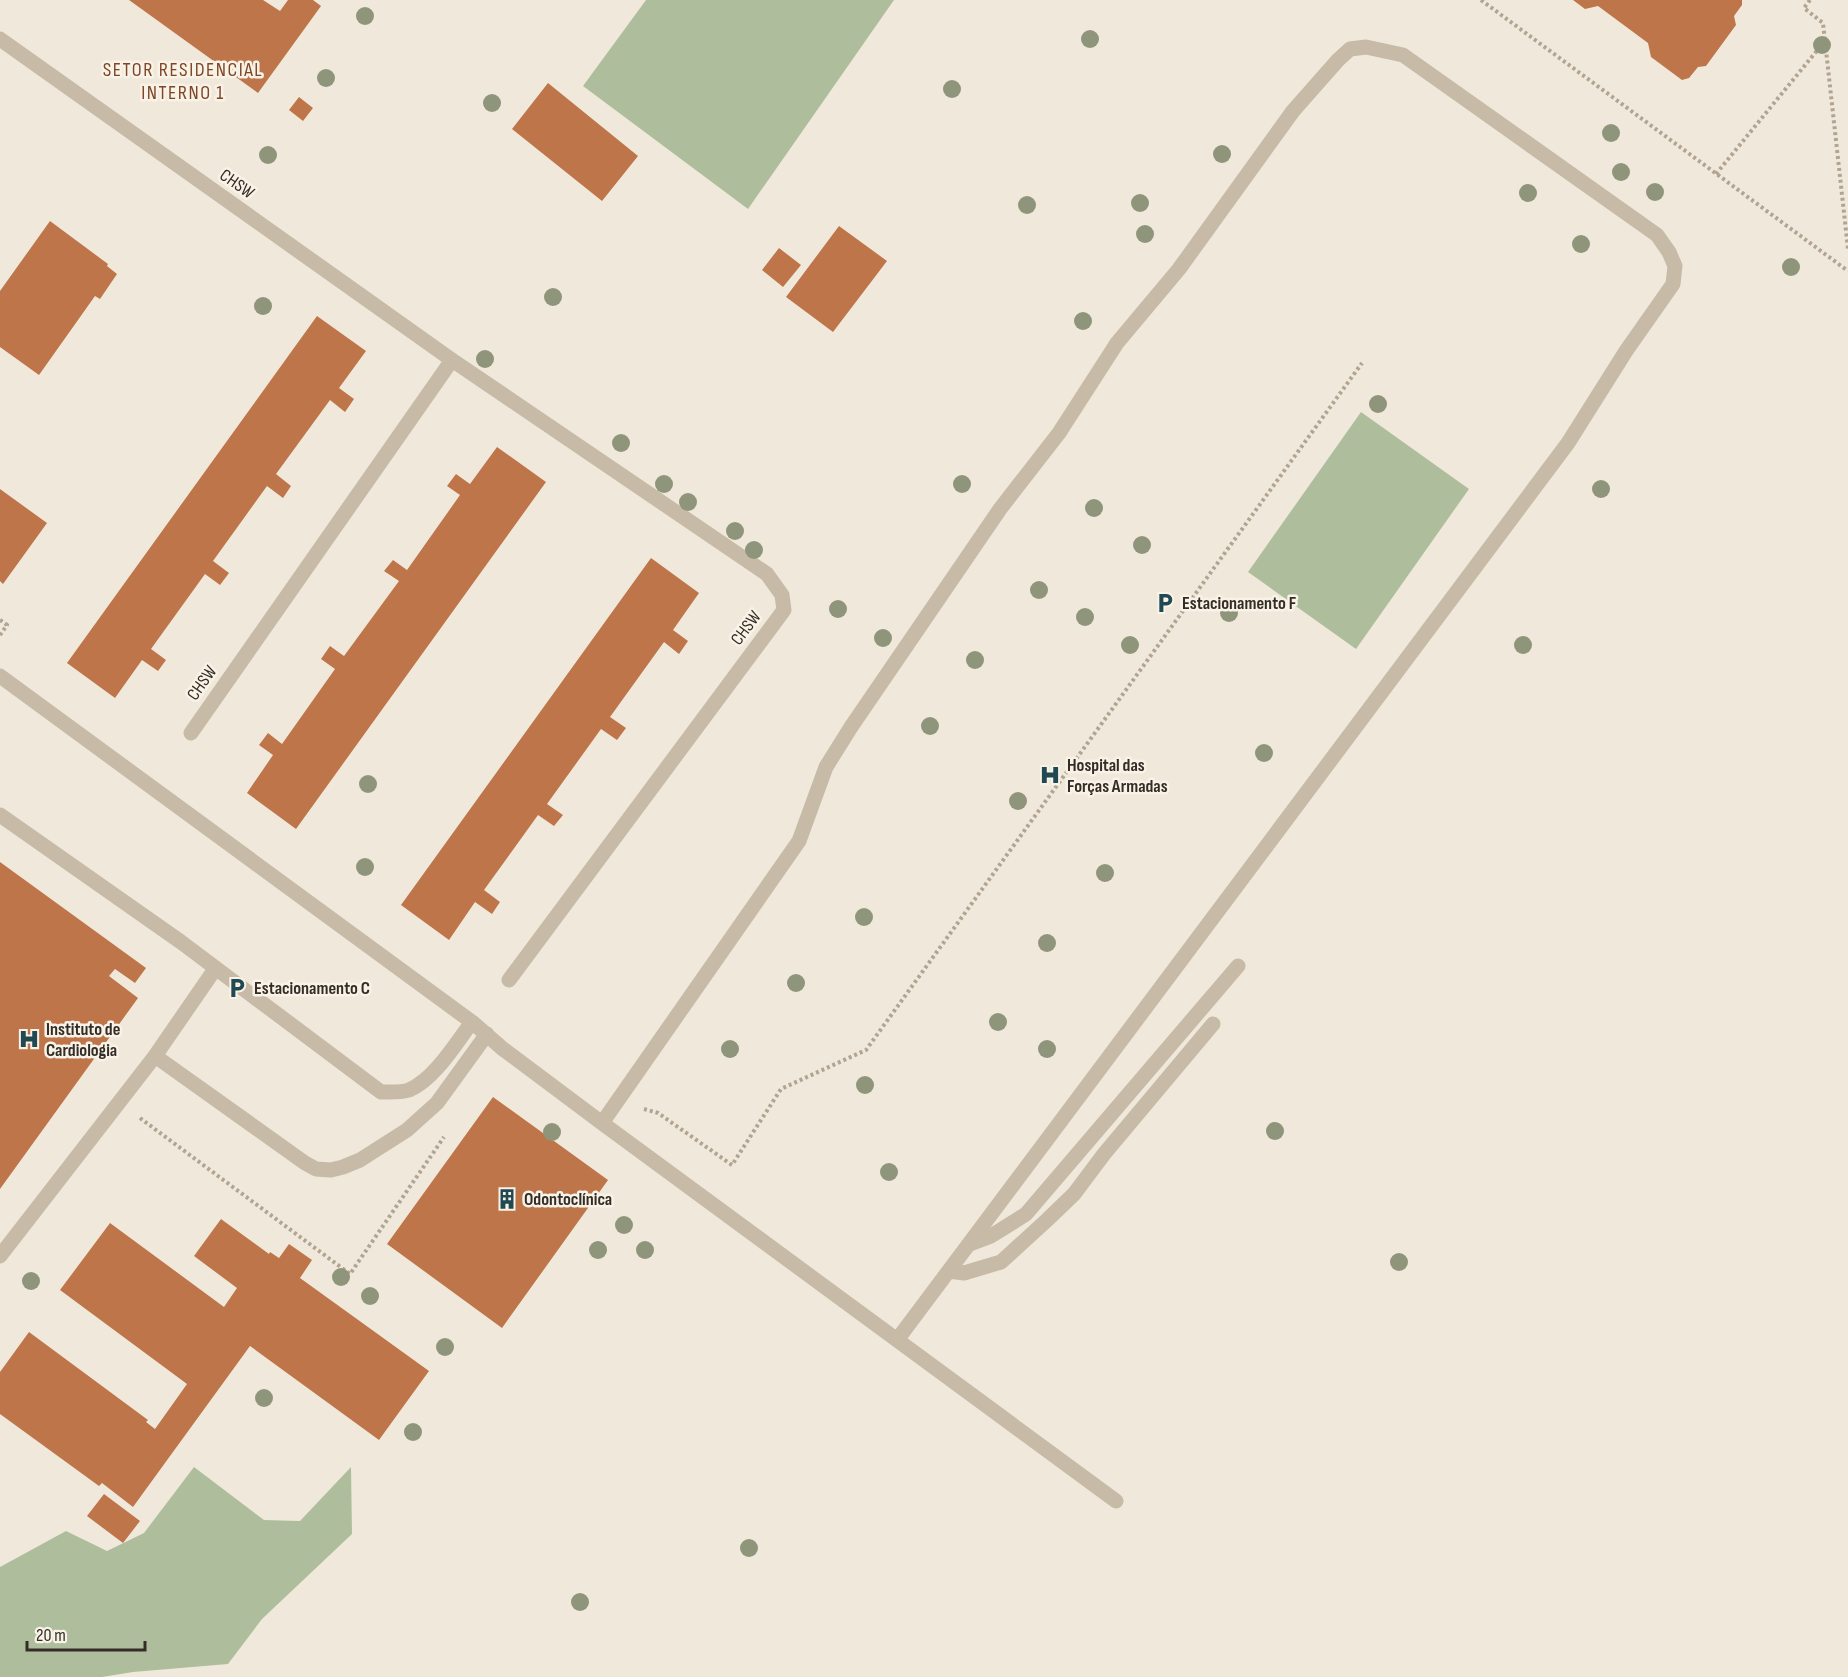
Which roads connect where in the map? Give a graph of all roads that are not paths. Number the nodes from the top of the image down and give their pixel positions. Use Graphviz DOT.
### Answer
graph roads {
  1 [pos="0,39"];
  2 [pos="452,360"];
  3 [pos="0,676"];
  4 [pos="191,733"];
  5 [pos="0,814"];
  6 [pos="1238,966"];
  7 [pos="215,969"];
  8 [pos="509,980"];
  9 [pos="471,1022"];
  10 [pos="1213,1024"];
  11 [pos="487,1034"];
  12 [pos="155,1056"];
  13 [pos="602,1123"];
  14 [pos="969,1244"];
  15 [pos="0,1256"];
  16 [pos="949,1271"];
  17 [pos="897,1340"];
  18 [pos="1116,1501"];
  1 -- 2 [label="street, CHSW"];
  2 -- 4 [label="street, CHSW"];
  2 -- 8 [label="street, CHSW"];
  3 -- 9 [label="street"];
  5 -- 7 [label="street"];
  6 -- 14 [label="street"];
  7 -- 9 [label="street"];
  7 -- 12 [label="street"];
  9 -- 11 [label="street"];
  10 -- 16 [label="street"];
  11 -- 12 [label="street"];
  11 -- 13 [label="street"];
  12 -- 15 [label="street"];
  13 -- 14 [label="street"];
  13 -- 17 [label="street"];
  14 -- 16 [label="street"];
  16 -- 17 [label="street"];
  17 -- 18 [label="street"];
}
